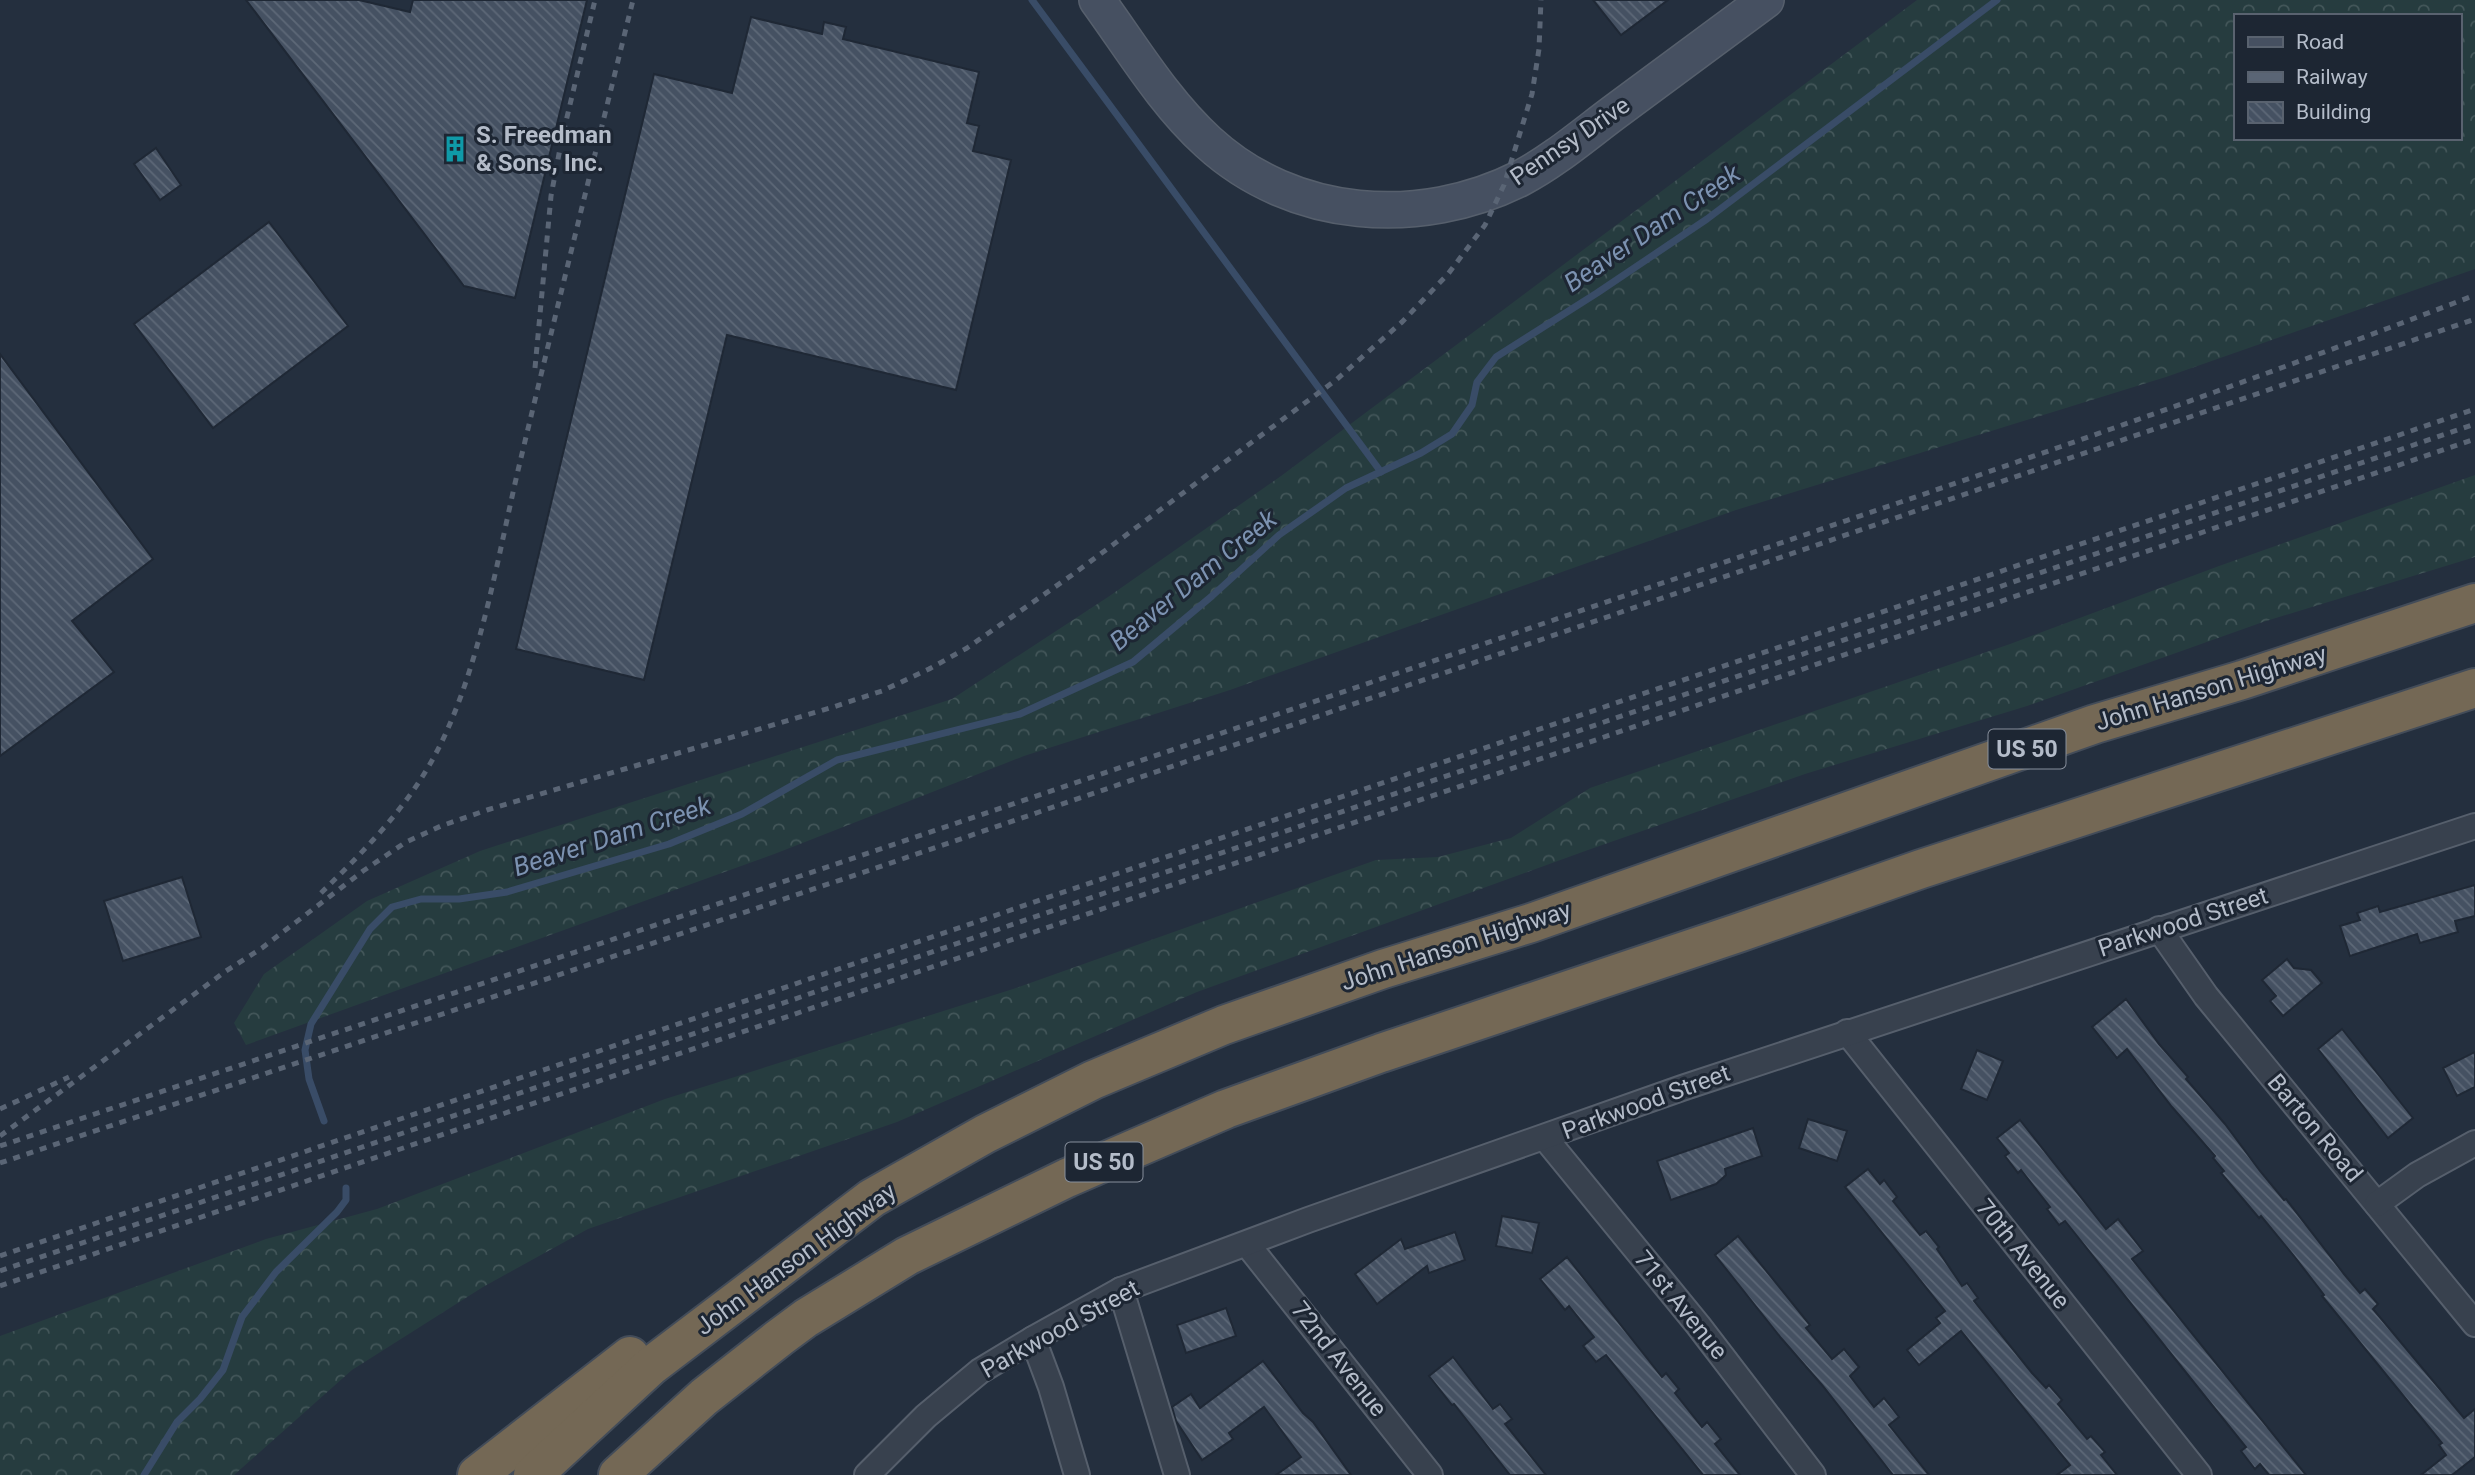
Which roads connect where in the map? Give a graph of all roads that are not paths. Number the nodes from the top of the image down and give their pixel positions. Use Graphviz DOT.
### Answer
graph roads {
  1 [pos="1097,0"];
  2 [pos="1766,0"];
  3 [pos="2475,603"];
  4 [pos="2475,688"];
  5 [pos="2475,826"];
  6 [pos="2159,929"];
  7 [pos="1847,1032"];
  8 [pos="1545,1138"];
  9 [pos="2475,1143"];
  10 [pos="2377,1204"];
  11 [pos="1247,1244"];
  12 [pos="804,1248"];
  13 [pos="1121,1290"];
  14 [pos="2475,1324"];
  15 [pos="1033,1339"];
  16 [pos="477,1475"];
  17 [pos="533,1475"];
  18 [pos="618,1475"];
  19 [pos="867,1475"];
  20 [pos="1077,1475"];
  21 [pos="1177,1475"];
  22 [pos="1430,1475"];
  23 [pos="1813,1475"];
  24 [pos="2199,1475"];
  1 -- 2 [label="main road, Pennsy Drive"];
  3 -- 12 [label="highway, John Hanson Highway / US 50"];
  4 -- 18 [label="highway, US 50"];
  5 -- 6 [label="street, Parkwood Street"];
  6 -- 7 [label="street, Parkwood Street"];
  6 -- 10 [label="street, Barton Road"];
  7 -- 8 [label="street, Parkwood Street"];
  7 -- 24 [label="street, 70th Avenue"];
  8 -- 11 [label="street, Parkwood Street"];
  8 -- 23 [label="street, 71st Avenue"];
  9 -- 10 [label="street"];
  10 -- 14 [label="street, Barton Road"];
  11 -- 13 [label="street, Parkwood Street"];
  11 -- 22 [label="street, 72nd Avenue"];
  12 -- 16 [label="highway"];
  12 -- 17 [label="highway, John Hanson Highway / US 50"];
  13 -- 15 [label="street, Parkwood Street"];
  13 -- 21 [label="street"];
  15 -- 19 [label="street, Parkwood Street"];
  15 -- 20 [label="street"];
}
